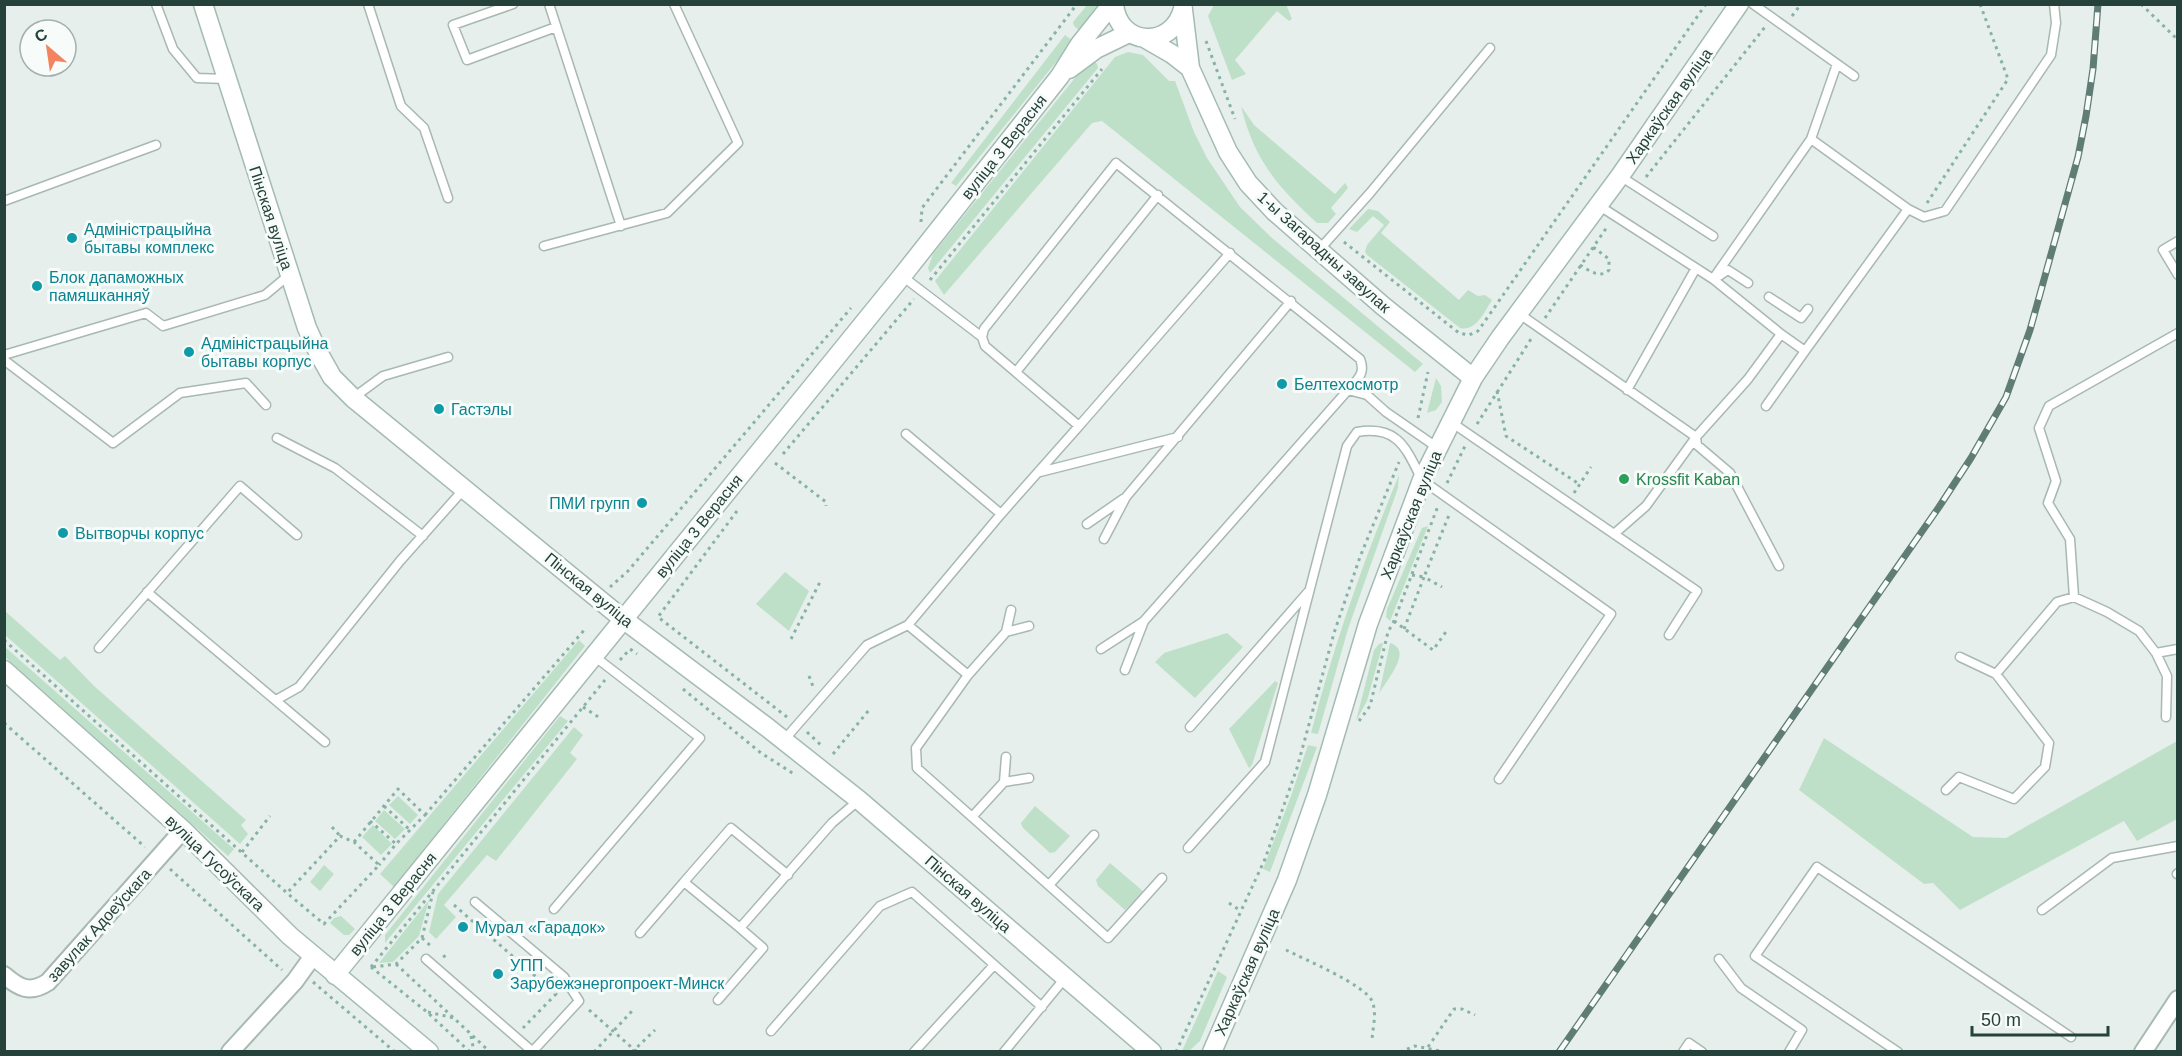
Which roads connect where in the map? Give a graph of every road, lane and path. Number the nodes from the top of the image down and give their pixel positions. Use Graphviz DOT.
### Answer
graph roads {
  1 [pos="156,4"];
  2 [pos="203,4"];
  3 [pos="368,4"];
  4 [pos="513,4"];
  5 [pos="549,4"];
  6 [pos="674,4"];
  7 [pos="1077,4"];
  8 [pos="1113,4"];
  9 [pos="1739,4"];
  10 [pos="1753,4"];
  11 [pos="1980,4"];
  12 [pos="2054,4"];
  13 [pos="2141,4"];
  14 [pos="1704,5"];
  15 [pos="1183,7"];
  16 [pos="1772,18"];
  17 [pos="556,27"];
  18 [pos="1138,36"];
  19 [pos="1206,39"];
  20 [pos="2178,40"];
  21 [pos="1490,48"];
  22 [pos="1837,64"];
  23 [pos="1190,68"];
  24 [pos="1101,69"];
  25 [pos="1060,76"];
  26 [pos="1854,76"];
  27 [pos="227,79"];
  28 [pos="1238,126"];
  29 [pos="1811,139"];
  30 [pos="156,145"];
  31 [pos="1620,176"];
  32 [pos="1638,187"];
  33 [pos="1158,195"];
  34 [pos="447,198"];
  35 [pos="4,201"];
  36 [pos="1598,205"];
  37 [pos="1908,209"];
  38 [pos="1919,215"];
  39 [pos="1616,216"];
  40 [pos="921,225"];
  41 [pos="621,226"];
  42 [pos="1333,234"];
  43 [pos="1713,236"];
  44 [pos="2178,241"];
  45 [pos="544,246"];
  46 [pos="1593,247"];
  47 [pos="1318,250"];
  48 [pos="1230,253"];
  49 [pos="1580,265"];
  50 [pos="1696,268"];
  51 [pos="289,275"];
  52 [pos="2178,275"];
  53 [pos="902,276"];
  54 [pos="1713,279"];
  55 [pos="1748,283"];
  56 [pos="921,290"];
  57 [pos="1769,297"];
  58 [pos="1291,302"];
  59 [pos="851,307"];
  60 [pos="1808,309"];
  61 [pos="1518,313"];
  62 [pos="1539,328"];
  63 [pos="2178,333"];
  64 [pos="1781,334"];
  65 [pos="982,338"];
  66 [pos="1805,351"];
  67 [pos="4,357"];
  68 [pos="448,357"];
  69 [pos="1016,372"];
  70 [pos="1428,372"];
  71 [pos="1473,378"];
  72 [pos="1497,389"];
  73 [pos="1348,390"];
  74 [pos="1627,390"];
  75 [pos="353,398"];
  76 [pos="266,405"];
  77 [pos="1766,405"];
  78 [pos="1451,422"];
  79 [pos="1079,426"];
  80 [pos="1414,432"];
  81 [pos="906,434"];
  82 [pos="1470,435"];
  83 [pos="1178,437"];
  84 [pos="1696,437"];
  85 [pos="277,438"];
  86 [pos="1406,447"];
  87 [pos="1438,448"];
  88 [pos="783,454"];
  89 [pos="775,463"];
  90 [pos="1591,467"];
  91 [pos="1040,472"];
  92 [pos="1422,480"];
  93 [pos="464,489"];
  94 [pos="1442,495"];
  95 [pos="1126,497"];
  96 [pos="1453,504"];
  97 [pos="826,506"];
  98 [pos="738,510"];
  99 [pos="1001,514"];
  100 [pos="1087,524"];
  101 [pos="1614,534"];
  102 [pos="297,535"];
  103 [pos="423,536"];
  104 [pos="1104,539"];
  105 [pos="1779,566"];
  106 [pos="1412,575"];
  107 [pos="1424,577"];
  108 [pos="820,582"];
  109 [pos="610,587"];
  110 [pos="1442,587"];
  111 [pos="1310,590"];
  112 [pos="147,592"];
  113 [pos="2074,597"];
  114 [pos="1011,610"];
  115 [pos="623,619"];
  116 [pos="1144,621"];
  117 [pos="1394,621"];
  118 [pos="908,625"];
  119 [pos="1029,626"];
  120 [pos="586,628"];
  121 [pos="1404,629"];
  122 [pos="1448,629"];
  123 [pos="1006,632"];
  124 [pos="1669,635"];
  125 [pos="791,639"];
  126 [pos="4,640"];
  127 [pos="99,648"];
  128 [pos="1101,649"];
  129 [pos="2178,649"];
  130 [pos="2156,653"];
  131 [pos="594,656"];
  132 [pos="1960,657"];
  133 [pos="4,670"];
  134 [pos="1125,670"];
  135 [pos="1996,674"];
  136 [pos="968,675"];
  137 [pos="276,700"];
  138 [pos="583,706"];
  139 [pos="869,710"];
  140 [pos="2166,717"];
  141 [pos="600,718"];
  142 [pos="1359,722"];
  143 [pos="797,724"];
  144 [pos="1190,727"];
  145 [pos="784,740"];
  146 [pos="325,742"];
  147 [pos="824,747"];
  148 [pos="832,754"];
  149 [pos="1006,757"];
  150 [pos="1029,778"];
  151 [pos="1499,779"];
  152 [pos="1004,782"];
  153 [pos="1946,790"];
  154 [pos="859,800"];
  155 [pos="384,806"];
  156 [pos="425,815"];
  157 [pos="270,816"];
  158 [pos="972,817"];
  159 [pos="370,821"];
  160 [pos="332,827"];
  161 [pos="183,830"];
  162 [pos="410,830"];
  163 [pos="1094,835"];
  164 [pos="340,836"];
  165 [pos="354,842"];
  166 [pos="396,844"];
  167 [pos="2178,846"];
  168 [pos="1188,848"];
  169 [pos="242,852"];
  170 [pos="380,866"];
  171 [pos="788,875"];
  172 [pos="1162,878"];
  173 [pos="684,882"];
  174 [pos="1049,885"];
  175 [pos="434,888"];
  176 [pos="287,893"];
  177 [pos="476,902"];
  178 [pos="1229,903"];
  179 [pos="454,905"];
  180 [pos="554,909"];
  181 [pos="2042,910"];
  182 [pos="1241,911"];
  183 [pos="740,928"];
  184 [pos="640,933"];
  185 [pos="422,938"];
  186 [pos="1286,950"];
  187 [pos="448,954"];
  188 [pos="313,956"];
  189 [pos="426,959"];
  190 [pos="1719,959"];
  191 [pos="396,964"];
  192 [pos="994,965"];
  193 [pos="4,975"];
  194 [pos="335,975"];
  195 [pos="1065,978"];
  196 [pos="311,980"];
  197 [pos="2178,999"];
  198 [pos="718,1000"];
  199 [pos="579,1001"];
  200 [pos="1042,1007"];
  201 [pos="633,1010"];
  202 [pos="427,1012"];
  203 [pos="1475,1015"];
  204 [pos="456,1018"];
  205 [pos="523,1029"];
  206 [pos="655,1030"];
  207 [pos="612,1031"];
  208 [pos="771,1031"];
  209 [pos="471,1034"];
  210 [pos="2071,1037"];
  211 [pos="1372,1039"];
  212 [pos="1428,1047"];
  213 [pos="635,1051"];
  214 [pos="230,1052"];
  215 [pos="395,1052"];
  216 [pos="429,1052"];
  217 [pos="472,1052"];
  218 [pos="490,1052"];
  219 [pos="533,1052"];
  220 [pos="594,1052"];
  221 [pos="914,1052"];
  222 [pos="1004,1052"];
  223 [pos="1152,1052"];
  224 [pos="1176,1052"];
  225 [pos="1212,1052"];
  226 [pos="1400,1052"];
  227 [pos="1445,1052"];
  228 [pos="1683,1052"];
  229 [pos="1702,1052"];
  230 [pos="1789,1052"];
  231 [pos="1898,1052"];
  232 [pos="2143,1052"];
  1 -- 27 [label="lane"];
  2 -- 27 [label="street, Пінская вуліца"];
  3 -- 34 [label="lane"];
  4 -- 17 [label="lane"];
  5 -- 17 [label="lane"];
  6 -- 41 [label="lane"];
  7 -- 40 [label="path"];
  8 -- 18 [label="street"];
  8 -- 25 [label="street, вуліца 3 Верасня"];
  9 -- 31 [label="street, Харкаўская вуліца"];
  10 -- 16 [label="lane"];
  11 -- 38 [label="path"];
  12 -- 38 [label="lane"];
  13 -- 20 [label="path"];
  14 -- 42 [label="path"];
  15 -- 18 [label="street, вуліца 3 Верасня"];
  15 -- 23 [label="street, 1-ы Загарадны завулак"];
  16 -- 22 [label="lane"];
  16 -- 32 [label="path"];
  17 -- 41 [label="lane"];
  18 -- 23 [label="street, 1-ы Загарадны завулак"];
  18 -- 25 [label="street, вуліца 3 Верасня"];
  19 -- 28 [label="path"];
  21 -- 42 [label="lane"];
  22 -- 26 [label="lane"];
  22 -- 29 [label="lane"];
  23 -- 47 [label="street, 1-ы Загарадны завулак"];
  24 -- 56 [label="path"];
  25 -- 53 [label="street, вуліца 3 Верасня"];
  27 -- 51 [label="street, Пінская вуліца"];
  29 -- 37 [label="lane"];
  29 -- 54 [label="lane"];
  30 -- 35 [label="lane"];
  31 -- 32 [label="lane"];
  31 -- 36 [label="street, Харкаўская вуліца"];
  32 -- 43 [label="lane"];
  33 -- 48 [label="lane"];
  33 -- 65 [label="lane"];
  33 -- 69 [label="lane"];
  36 -- 39 [label="lane"];
  36 -- 61 [label="street, Харкаўская вуліца"];
  37 -- 38 [label="lane"];
  37 -- 66 [label="lane"];
  39 -- 46 [label="path"];
  39 -- 50 [label="lane"];
  41 -- 45 [label="lane"];
  42 -- 47 [label="lane"];
  44 -- 52 [label="lane"];
  46 -- 49 [label="path"];
  46 -- 49 [label="path"];
  47 -- 71 [label="street, 1-ы Загарадны завулак"];
  48 -- 58 [label="lane"];
  48 -- 79 [label="lane"];
  49 -- 62 [label="path"];
  50 -- 54 [label="lane"];
  50 -- 74 [label="lane"];
  51 -- 67 [label="lane"];
  51 -- 75 [label="street, Пінская вуліца"];
  53 -- 56 [label="lane"];
  53 -- 115 [label="street, вуліца 3 Верасня"];
  54 -- 55 [label="lane"];
  54 -- 64 [label="lane"];
  56 -- 65 [label="lane"];
  56 -- 88 [label="path"];
  57 -- 60 [label="lane"];
  58 -- 73 [label="lane"];
  58 -- 83 [label="lane"];
  59 -- 109 [label="path"];
  61 -- 62 [label="lane"];
  61 -- 71 [label="street, Харкаўская вуліца"];
  62 -- 72 [label="path"];
  62 -- 74 [label="lane"];
  63 -- 113 [label="lane"];
  64 -- 66 [label="lane"];
  64 -- 84 [label="lane"];
  65 -- 69 [label="lane"];
  66 -- 77 [label="lane"];
  67 -- 76 [label="lane"];
  68 -- 75 [label="lane"];
  69 -- 79 [label="lane"];
  70 -- 80 [label="path"];
  71 -- 78 [label="street, Харкаўская вуліца"];
  72 -- 82 [label="path"];
  72 -- 90 [label="path"];
  73 -- 80 [label="lane"];
  73 -- 116 [label="lane"];
  74 -- 84 [label="lane"];
  75 -- 93 [label="street, Пінская вуліца"];
  78 -- 82 [label="lane"];
  78 -- 87 [label="street, Харкаўская вуліца"];
  79 -- 91 [label="lane"];
  80 -- 87 [label="lane"];
  81 -- 99 [label="lane"];
  82 -- 94 [label="path"];
  82 -- 101 [label="lane"];
  83 -- 91 [label="lane"];
  83 -- 95 [label="lane"];
  84 -- 101 [label="lane"];
  84 -- 105 [label="lane"];
  85 -- 103 [label="lane"];
  86 -- 92 [label="lane"];
  86 -- 111 [label="lane"];
  86 -- 182 [label="path"];
  87 -- 92 [label="street, Харкаўская вуліца"];
  89 -- 97 [label="path"];
  91 -- 99 [label="lane"];
  92 -- 94 [label="lane"];
  92 -- 225 [label="street, Харкаўская вуліца"];
  93 -- 103 [label="lane"];
  93 -- 115 [label="street, Пінская вуліца"];
  94 -- 96 [label="lane"];
  94 -- 106 [label="path"];
  95 -- 100 [label="lane"];
  95 -- 104 [label="lane"];
  96 -- 107 [label="path"];
  96 -- 151 [label="lane"];
  98 -- 143 [label="path"];
  99 -- 118 [label="lane"];
  101 -- 124 [label="lane"];
  102 -- 112 [label="lane"];
  103 -- 137 [label="lane"];
  106 -- 107 [label="path"];
  106 -- 117 [label="path"];
  107 -- 110 [label="path"];
  107 -- 121 [label="path"];
  108 -- 125 [label="path"];
  111 -- 144 [label="lane"];
  111 -- 168 [label="lane"];
  112 -- 127 [label="lane"];
  112 -- 137 [label="lane"];
  113 -- 130 [label="lane"];
  113 -- 135 [label="lane"];
  114 -- 123 [label="lane"];
  115 -- 131 [label="street, вуліца 3 Верасня"];
  115 -- 145 [label="street, Пінская вуліца"];
  116 -- 128 [label="lane"];
  116 -- 134 [label="lane"];
  117 -- 121 [label="path"];
  117 -- 142 [label="path"];
  118 -- 136 [label="lane"];
  118 -- 143 [label="lane"];
  119 -- 123 [label="lane"];
  120 -- 156 [label="path"];
  121 -- 122 [label="path"];
  123 -- 136 [label="lane"];
  126 -- 169 [label="path"];
  129 -- 130 [label="lane"];
  130 -- 140 [label="lane"];
  131 -- 180 [label="lane"];
  131 -- 194 [label="street, вуліца 3 Верасня"];
  132 -- 135 [label="lane"];
  133 -- 161 [label="street, вуліца Гусоўскага"];
  135 -- 153 [label="lane"];
  136 -- 158 [label="lane"];
  137 -- 146 [label="lane"];
  138 -- 141 [label="path"];
  139 -- 148 [label="path"];
  143 -- 145 [label="lane"];
  143 -- 147 [label="path"];
  145 -- 154 [label="street, Пінская вуліца"];
  149 -- 152 [label="lane"];
  150 -- 152 [label="lane"];
  152 -- 158 [label="lane"];
  154 -- 171 [label="lane"];
  154 -- 195 [label="street, Пінская вуліца"];
  155 -- 156 [label="path"];
  155 -- 159 [label="path"];
  155 -- 162 [label="path"];
  156 -- 162 [label="path"];
  157 -- 169 [label="path"];
  158 -- 174 [label="lane"];
  159 -- 165 [label="path"];
  159 -- 166 [label="path"];
  160 -- 164 [label="path"];
  161 -- 188 [label="street, вуліца Гусоўскага"];
  161 -- 193 [label="street, завулак Адоеўскага"];
  162 -- 166 [label="path"];
  163 -- 174 [label="lane"];
  164 -- 165 [label="path"];
  164 -- 176 [label="path"];
  165 -- 170 [label="path"];
  166 -- 170 [label="path"];
  167 -- 181 [label="lane"];
  169 -- 176 [label="path"];
  170 -- 176 [label="path"];
  171 -- 173 [label="lane"];
  171 -- 183 [label="lane"];
  172 -- 174 [label="lane"];
  173 -- 183 [label="lane"];
  173 -- 184 [label="lane"];
  175 -- 185 [label="path"];
  177 -- 199 [label="lane"];
  178 -- 182 [label="path"];
  179 -- 205 [label="path"];
  182 -- 224 [label="path"];
  183 -- 198 [label="lane"];
  185 -- 187 [label="path"];
  185 -- 191 [label="path"];
  186 -- 211 [label="path"];
  188 -- 194 [label="street, вуліца Гусоўскага"];
  188 -- 214 [label="street"];
  189 -- 219 [label="lane"];
  190 -- 230 [label="lane"];
  191 -- 202 [label="path"];
  191 -- 204 [label="path"];
  192 -- 200 [label="lane"];
  192 -- 208 [label="lane"];
  192 -- 221 [label="lane"];
  194 -- 216 [label="street, вуліца Гусоўскага"];
  195 -- 200 [label="lane"];
  195 -- 223 [label="street, Пінская вуліца"];
  196 -- 215 [label="path"];
  197 -- 232 [label="street"];
  199 -- 207 [label="path"];
  199 -- 219 [label="lane"];
  200 -- 222 [label="lane"];
  201 -- 207 [label="path"];
  202 -- 204 [label="path"];
  202 -- 217 [label="path"];
  203 -- 212 [label="path"];
  204 -- 209 [label="path"];
  206 -- 213 [label="path"];
  207 -- 213 [label="path"];
  207 -- 220 [label="path"];
  209 -- 217 [label="path"];
  209 -- 218 [label="path"];
  210 -- 231 [label="lane"];
  212 -- 226 [label="path"];
  212 -- 227 [label="path"];
  228 -- 229 [label="lane"];
}
